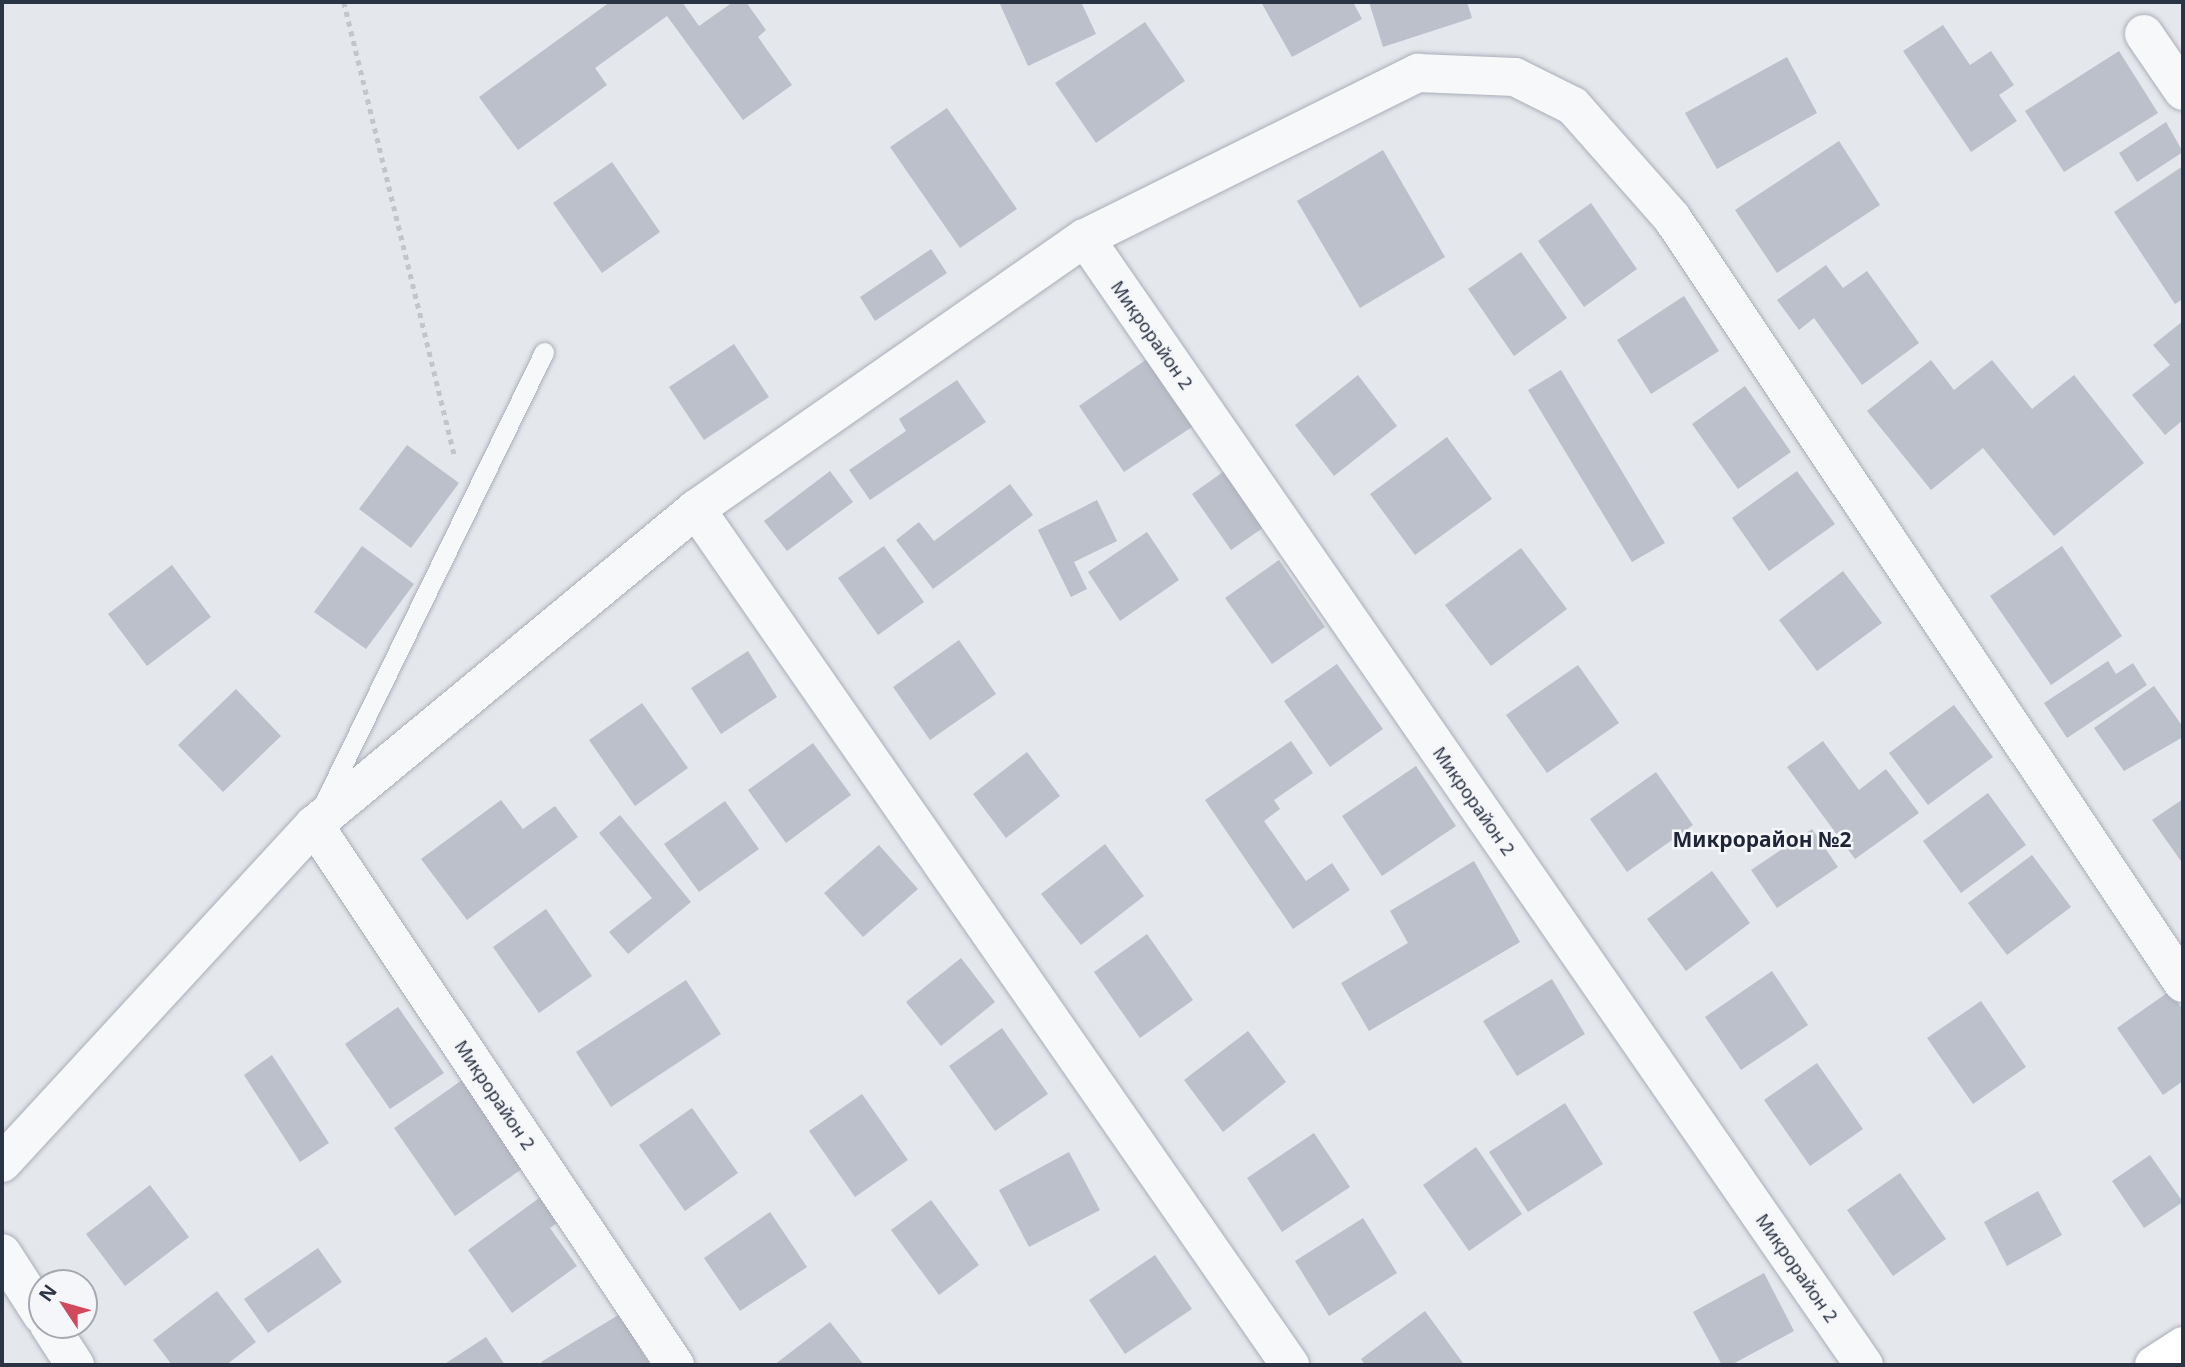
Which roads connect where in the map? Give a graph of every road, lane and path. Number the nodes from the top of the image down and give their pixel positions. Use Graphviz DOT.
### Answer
graph roads {
  1 [pos="344,2"];
  2 [pos="2144,34"];
  3 [pos="2183,91"];
  4 [pos="1085,238"];
  5 [pos="544,352"];
  6 [pos="468,508"];
  7 [pos="696,509"];
  8 [pos="314,825"];
  9 [pos="2183,983"];
  10 [pos="2,1163"];
  11 [pos="2,1253"];
  12 [pos="28,1293"];
  13 [pos="58,1339"];
  14 [pos="2183,1346"];
  15 [pos="75,1365"];
  16 [pos="675,1365"];
  17 [pos="1290,1365"];
  18 [pos="1864,1365"];
  19 [pos="2154,1365"];
  1 -- 6 [label="path"];
  2 -- 3 [label="street"];
  4 -- 7 [label="street"];
  4 -- 9 [label="street"];
  4 -- 18 [label="street, Микрорайон 2"];
  5 -- 6 [label="lane"];
  6 -- 8 [label="lane"];
  7 -- 8 [label="street"];
  7 -- 17 [label="street"];
  8 -- 10 [label="street"];
  8 -- 16 [label="street, Микрорайон 2"];
  11 -- 12 [label="street"];
  13 -- 15 [label="street"];
  14 -- 19 [label="main road"];
}
